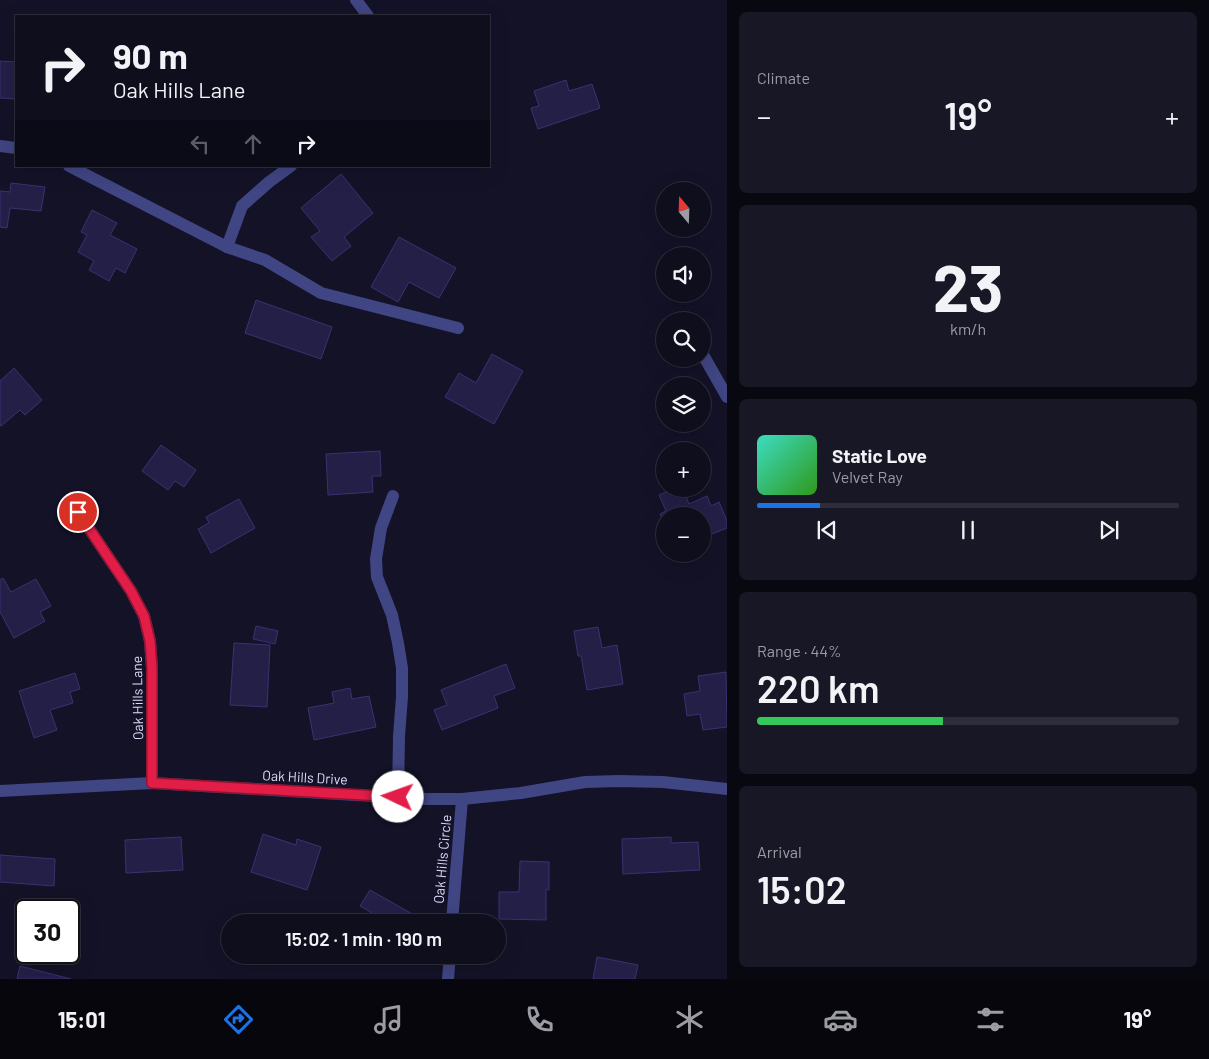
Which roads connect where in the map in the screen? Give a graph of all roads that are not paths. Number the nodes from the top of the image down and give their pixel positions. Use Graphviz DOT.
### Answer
graph roads {
  1 [pos="356,0"];
  2 [pos="367,15"];
  3 [pos="0,146"];
  4 [pos="15,148"];
  5 [pos="71,167"];
  6 [pos="290,167"];
  7 [pos="227,247"];
  8 [pos="458,328"];
  9 [pos="710,367"];
  10 [pos="726,397"];
  11 [pos="393,496"];
  12 [pos="78,512"];
  13 [pos="152,783"];
  14 [pos="726,789"];
  15 [pos="0,791"];
  16 [pos="398,797"];
  17 [pos="462,799"];
  18 [pos="453,914"];
  19 [pos="449,964"];
  20 [pos="448,979"];
  1 -- 2 [label="street"];
  3 -- 4 [label="street"];
  5 -- 7 [label="street"];
  6 -- 7 [label="street"];
  7 -- 8 [label="street"];
  9 -- 10 [label="street"];
  11 -- 16 [label="street"];
  12 -- 13 [label="street, Oak Hills Lane"];
  13 -- 15 [label="street, Oak Hills Drive"];
  13 -- 16 [label="street, Oak Hills Drive"];
  14 -- 17 [label="street, Oak Hills Drive"];
  16 -- 17 [label="street, Oak Hills Drive"];
  17 -- 18 [label="street, Oak Hills Circle"];
  19 -- 20 [label="street"];
}
